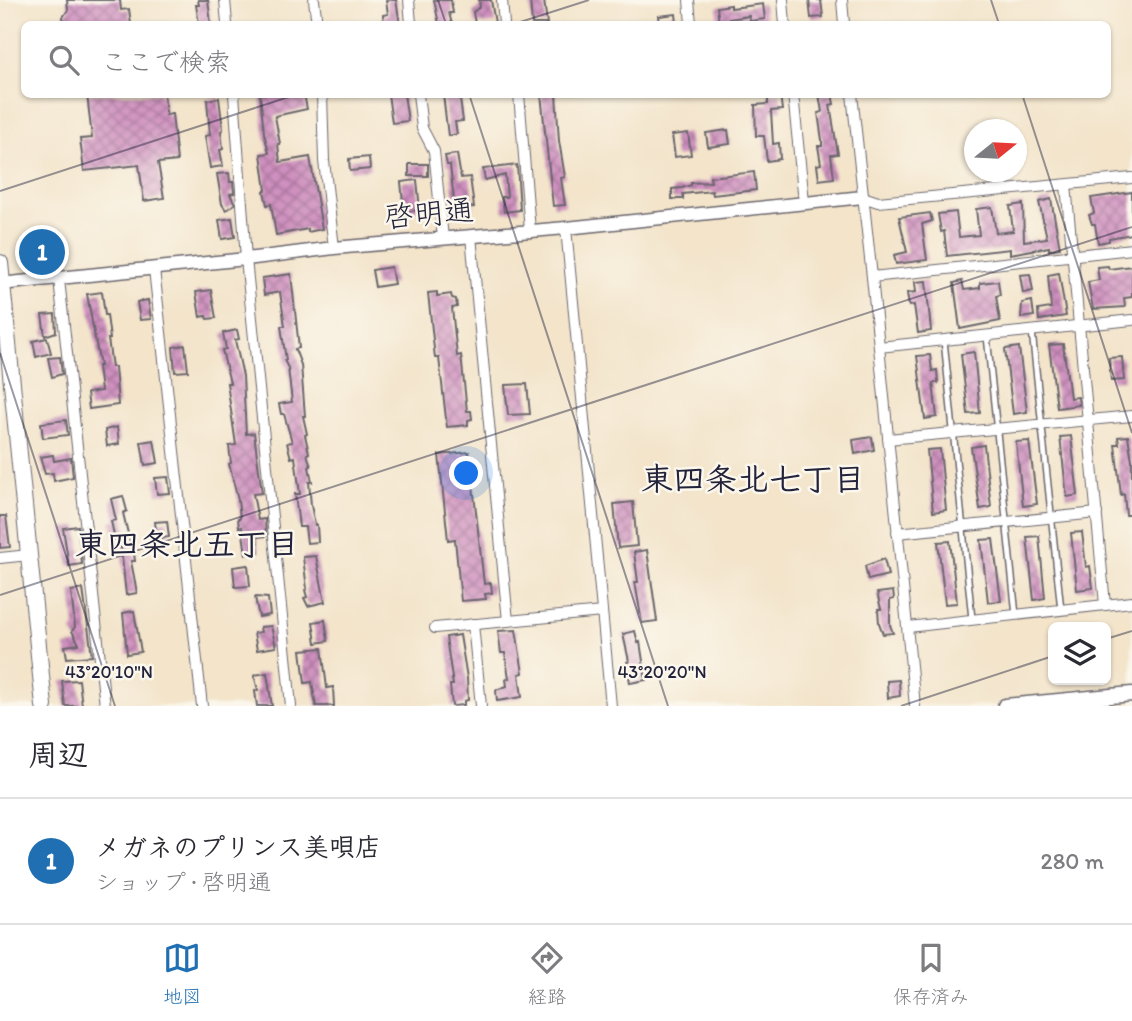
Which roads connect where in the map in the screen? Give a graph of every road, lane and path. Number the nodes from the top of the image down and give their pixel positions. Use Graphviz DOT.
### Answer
graph roads {
  1 [pos="225,0"];
  2 [pos="314,0"];
  3 [pos="409,0"];
  4 [pos="502,0"];
  5 [pos="689,0"];
  6 [pos="783,0"];
  7 [pos="842,0"];
  8 [pos="227,21"];
  9 [pos="317,21"];
  10 [pos="411,21"];
  11 [pos="504,21"];
  12 [pos="691,21"];
  13 [pos="785,21"];
  14 [pos="844,21"];
  15 [pos="234,98"];
  16 [pos="322,98"];
  17 [pos="418,98"];
  18 [pos="519,98"];
  19 [pos="793,98"];
  20 [pos="852,98"];
  21 [pos="1132,178"];
  22 [pos="1066,185"];
  23 [pos="863,197"];
  24 [pos="804,202"];
  25 [pos="565,228"];
  26 [pos="530,231"];
  27 [pos="471,236"];
  28 [pos="443,238"];
  29 [pos="334,248"];
  30 [pos="1132,249"];
  31 [pos="1072,256"];
  32 [pos="246,259"];
  33 [pos="0,263"];
  34 [pos="154,269"];
  35 [pos="872,277"];
  36 [pos="59,279"];
  37 [pos="1,284"];
  38 [pos="1132,320"];
  39 [pos="1079,327"];
  40 [pos="1032,331"];
  41 [pos="987,336"];
  42 [pos="944,340"];
  43 [pos="879,347"];
  44 [pos="1132,416"];
  45 [pos="1088,421"];
  46 [pos="1041,425"];
  47 [pos="997,429"];
  48 [pos="953,433"];
  49 [pos="888,439"];
  50 [pos="1097,513"];
  51 [pos="1052,517"];
  52 [pos="1006,522"];
  53 [pos="963,526"];
  54 [pos="897,533"];
  55 [pos="29,555"];
  56 [pos="0,558"];
  57 [pos="1132,602"];
  58 [pos="1105,605"];
  59 [pos="1061,610"];
  60 [pos="602,612"];
  61 [pos="1016,615"];
  62 [pos="972,620"];
  63 [pos="508,621"];
  64 [pos="473,624"];
  65 [pos="908,627"];
  66 [pos="435,628"];
  67 [pos="1132,694"];
  68 [pos="44,706"];
  69 [pos="105,706"];
  70 [pos="202,706"];
  71 [pos="291,706"];
  72 [pos="481,706"];
  73 [pos="611,706"];
  74 [pos="915,706"];
  75 [pos="1005,706"];
  1 -- 8 [label="street"];
  2 -- 9 [label="street"];
  3 -- 10 [label="street"];
  4 -- 11 [label="street"];
  5 -- 12 [label="street"];
  6 -- 13 [label="street"];
  7 -- 14 [label="street"];
  15 -- 32 [label="street"];
  16 -- 29 [label="street"];
  17 -- 28 [label="street"];
  18 -- 26 [label="street"];
  19 -- 24 [label="street"];
  20 -- 23 [label="street"];
  21 -- 22 [label="street"];
  22 -- 23 [label="street"];
  22 -- 31 [label="street"];
  23 -- 24 [label="street, 啓明通"];
  23 -- 35 [label="street"];
  24 -- 25 [label="street, 啓明通"];
  25 -- 26 [label="street, 啓明通"];
  25 -- 60 [label="street"];
  26 -- 27 [label="street, 啓明通"];
  27 -- 28 [label="street, 啓明通"];
  27 -- 63 [label="street"];
  28 -- 29 [label="street, 啓明通"];
  29 -- 32 [label="street, 啓明通"];
  30 -- 31 [label="street"];
  31 -- 35 [label="street"];
  31 -- 39 [label="street"];
  32 -- 34 [label="street, 啓明通"];
  32 -- 71 [label="street"];
  33 -- 37 [label="main road"];
  34 -- 36 [label="street, 啓明通"];
  34 -- 70 [label="street"];
  35 -- 43 [label="street"];
  36 -- 37 [label="street, 啓明通"];
  36 -- 69 [label="street"];
  37 -- 55 [label="main road"];
  38 -- 39 [label="street"];
  39 -- 40 [label="street"];
  39 -- 45 [label="street"];
  40 -- 41 [label="street"];
  40 -- 46 [label="lane"];
  41 -- 42 [label="street"];
  41 -- 47 [label="lane"];
  42 -- 43 [label="street"];
  42 -- 48 [label="lane"];
  43 -- 49 [label="street"];
  44 -- 45 [label="street"];
  45 -- 46 [label="street"];
  45 -- 50 [label="street"];
  46 -- 47 [label="street"];
  46 -- 51 [label="lane"];
  47 -- 48 [label="street"];
  47 -- 52 [label="lane"];
  48 -- 49 [label="street"];
  48 -- 53 [label="lane"];
  49 -- 54 [label="street"];
  50 -- 51 [label="street"];
  50 -- 58 [label="street"];
  51 -- 52 [label="street"];
  51 -- 59 [label="lane"];
  52 -- 53 [label="street"];
  52 -- 61 [label="lane"];
  53 -- 54 [label="street"];
  53 -- 62 [label="lane"];
  54 -- 65 [label="street"];
  55 -- 56 [label="street"];
  55 -- 68 [label="main road"];
  57 -- 58 [label="street"];
  58 -- 59 [label="street"];
  59 -- 61 [label="street"];
  60 -- 63 [label="street"];
  60 -- 73 [label="street"];
  61 -- 62 [label="street"];
  62 -- 65 [label="street"];
  63 -- 64 [label="street"];
  64 -- 66 [label="street"];
  64 -- 72 [label="street"];
  65 -- 74 [label="street"];
  67 -- 75 [label="main road"];
}
